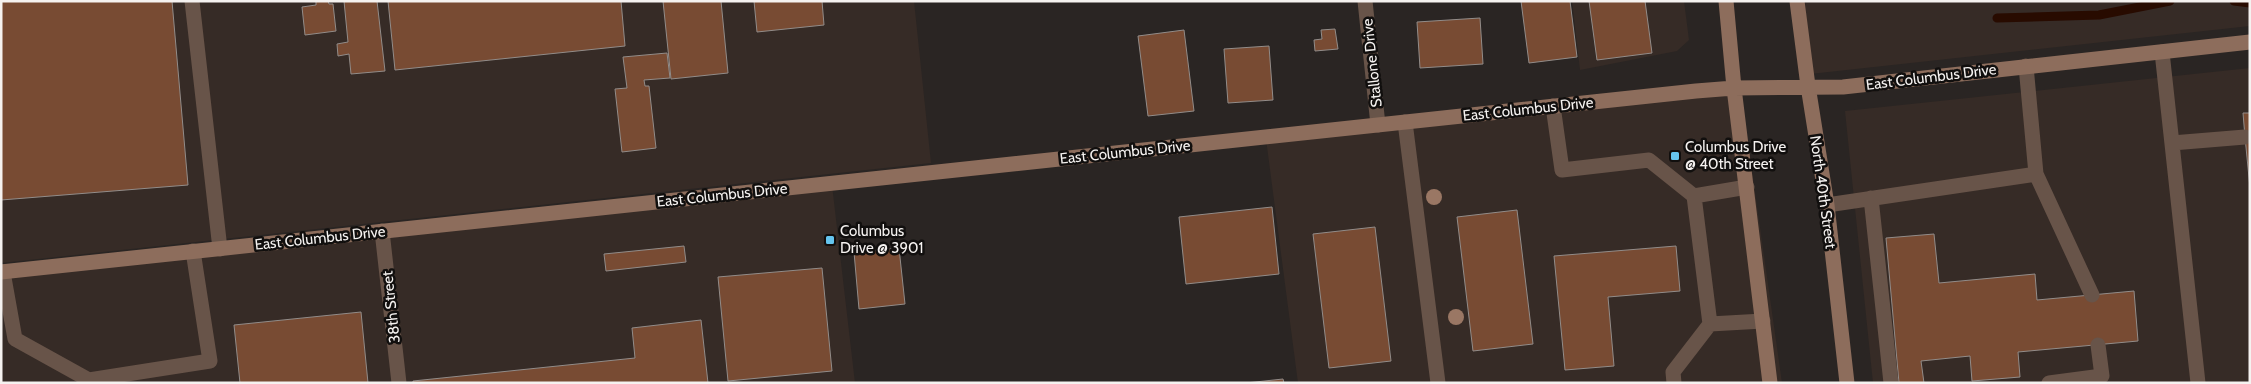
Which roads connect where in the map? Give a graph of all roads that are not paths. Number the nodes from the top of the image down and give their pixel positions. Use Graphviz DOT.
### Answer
graph roads {
  1 [pos="192,1"];
  2 [pos="1365,1"];
  3 [pos="1726,1"];
  4 [pos="1797,1"];
  5 [pos="2250,42"];
  6 [pos="2162,52"];
  7 [pos="2026,66"];
  8 [pos="1808,86"];
  9 [pos="1734,88"];
  10 [pos="1552,106"];
  11 [pos="1405,122"];
  12 [pos="1378,125"];
  13 [pos="2244,136"];
  14 [pos="2172,143"];
  15 [pos="2036,174"];
  16 [pos="1747,187"];
  17 [pos="1694,196"];
  18 [pos="1871,198"];
  19 [pos="1827,205"];
  20 [pos="382,231"];
  21 [pos="220,249"];
  22 [pos="193,251"];
  23 [pos="2,272"];
  24 [pos="2092,295"];
  25 [pos="1763,321"];
  26 [pos="1710,324"];
  27 [pos="2098,345"];
  28 [pos="399,383"];
  29 [pos="1438,383"];
  30 [pos="1674,383"];
  31 [pos="1770,383"];
  32 [pos="1847,383"];
  33 [pos="1891,383"];
  34 [pos="2049,383"];
  35 [pos="2198,383"];
  1 -- 21 [label="street"];
  2 -- 12 [label="street, Stallone Drive"];
  3 -- 9 [label="main road"];
  4 -- 8 [label="main road, North 40th Street"];
  5 -- 6 [label="main road, East Columbus Drive"];
  6 -- 7 [label="main road, East Columbus Drive"];
  6 -- 14 [label="street"];
  7 -- 8 [label="main road, East Columbus Drive"];
  7 -- 15 [label="street"];
  8 -- 9 [label="main road, East Columbus Drive"];
  8 -- 19 [label="main road, North 40th Street"];
  9 -- 10 [label="main road, East Columbus Drive"];
  9 -- 16 [label="main road"];
  10 -- 11 [label="main road, East Columbus Drive"];
  10 -- 17 [label="street"];
  11 -- 12 [label="main road, East Columbus Drive"];
  11 -- 29 [label="street"];
  12 -- 20 [label="main road, East Columbus Drive"];
  13 -- 14 [label="street"];
  14 -- 35 [label="street"];
  15 -- 18 [label="street"];
  15 -- 24 [label="street"];
  16 -- 17 [label="street"];
  16 -- 25 [label="main road"];
  17 -- 26 [label="street"];
  18 -- 19 [label="street"];
  18 -- 33 [label="street"];
  19 -- 32 [label="main road, North 40th Street"];
  20 -- 21 [label="main road, East Columbus Drive"];
  20 -- 28 [label="street, 38th Street"];
  21 -- 22 [label="main road, East Columbus Drive"];
  22 -- 23 [label="main road, East Columbus Drive"];
  22 -- 23 [label="street"];
  25 -- 26 [label="street"];
  25 -- 31 [label="main road"];
  26 -- 30 [label="street"];
  27 -- 34 [label="street"];
}
